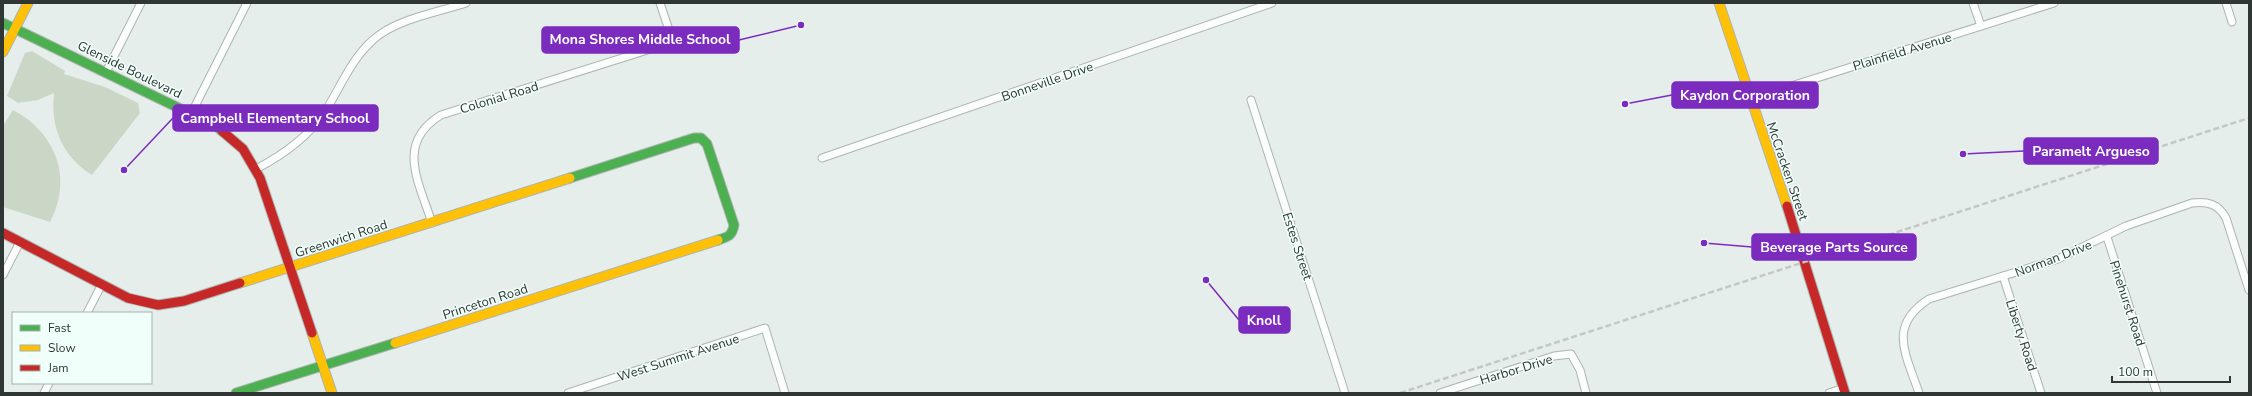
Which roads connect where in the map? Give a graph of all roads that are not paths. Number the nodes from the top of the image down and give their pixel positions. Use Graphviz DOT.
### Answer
graph roads {
  1 [pos="28,3"];
  2 [pos="141,3"];
  3 [pos="247,3"];
  4 [pos="466,3"];
  5 [pos="660,3"];
  6 [pos="1272,3"];
  7 [pos="1719,3"];
  8 [pos="1973,3"];
  9 [pos="2054,3"];
  10 [pos="2226,3"];
  11 [pos="2232,22"];
  12 [pos="3,23"];
  13 [pos="1981,26"];
  14 [pos="15,29"];
  15 [pos="3,52"];
  16 [pos="106,72"];
  17 [pos="1750,99"];
  18 [pos="1251,100"];
  19 [pos="191,114"];
  20 [pos="822,158"];
  21 [pos="256,169"];
  22 [pos="432,223"];
  23 [pos="734,225"];
  24 [pos="3,234"];
  25 [pos="2107,237"];
  26 [pos="20,242"];
  27 [pos="291,268"];
  28 [pos="3,275"];
  29 [pos="2003,276"];
  30 [pos="102,284"];
  31 [pos="2249,290"];
  32 [pos="88,312"];
  33 [pos="323,366"];
  34 [pos="48,384"];
  35 [pos="1845,390"];
  36 [pos="44,393"];
  37 [pos="236,393"];
  38 [pos="332,393"];
  39 [pos="568,393"];
  40 [pos="784,393"];
  41 [pos="1345,393"];
  42 [pos="1440,393"];
  43 [pos="1586,393"];
  44 [pos="1829,393"];
  45 [pos="1919,393"];
  46 [pos="2041,393"];
  47 [pos="2157,393"];
  1 -- 14 [label="street"];
  2 -- 16 [label="street"];
  3 -- 19 [label="street"];
  4 -- 21 [label="street"];
  5 -- 22 [label="street, Colonial Road"];
  6 -- 20 [label="street, Bonneville Drive"];
  7 -- 17 [label="street, McCracken Street"];
  8 -- 13 [label="street"];
  9 -- 13 [label="street, Plainfield Avenue"];
  10 -- 11 [label="street"];
  12 -- 14 [label="street, Glenside Boulevard"];
  13 -- 17 [label="street, Plainfield Avenue"];
  14 -- 15 [label="street"];
  14 -- 16 [label="street, Glenside Boulevard"];
  16 -- 19 [label="street, Glenside Boulevard"];
  17 -- 35 [label="street, McCracken Street"];
  18 -- 41 [label="street, Estes Street"];
  19 -- 21 [label="street, Glenside Boulevard"];
  21 -- 27 [label="street, Glenside Boulevard"];
  22 -- 23 [label="street, Greenwich Road"];
  22 -- 27 [label="street, Greenwich Road"];
  23 -- 33 [label="street, Princeton Road"];
  24 -- 26 [label="street, Greenwich Road"];
  25 -- 29 [label="street, Norman Drive"];
  25 -- 31 [label="street, Norman Drive"];
  25 -- 47 [label="street, Pinehurst Road"];
  26 -- 28 [label="street"];
  26 -- 30 [label="street, Greenwich Road"];
  27 -- 30 [label="street, Greenwich Road"];
  27 -- 33 [label="street, Glenside Boulevard"];
  29 -- 45 [label="street, Norman Drive"];
  29 -- 46 [label="street, Liberty Road"];
  30 -- 32 [label="street"];
  33 -- 37 [label="street, Princeton Road"];
  33 -- 38 [label="street, Glenside Boulevard"];
  34 -- 36 [label="street"];
  35 -- 44 [label="street"];
  39 -- 40 [label="street, West Summit Avenue"];
  42 -- 43 [label="street, Harbor Drive"];
}
